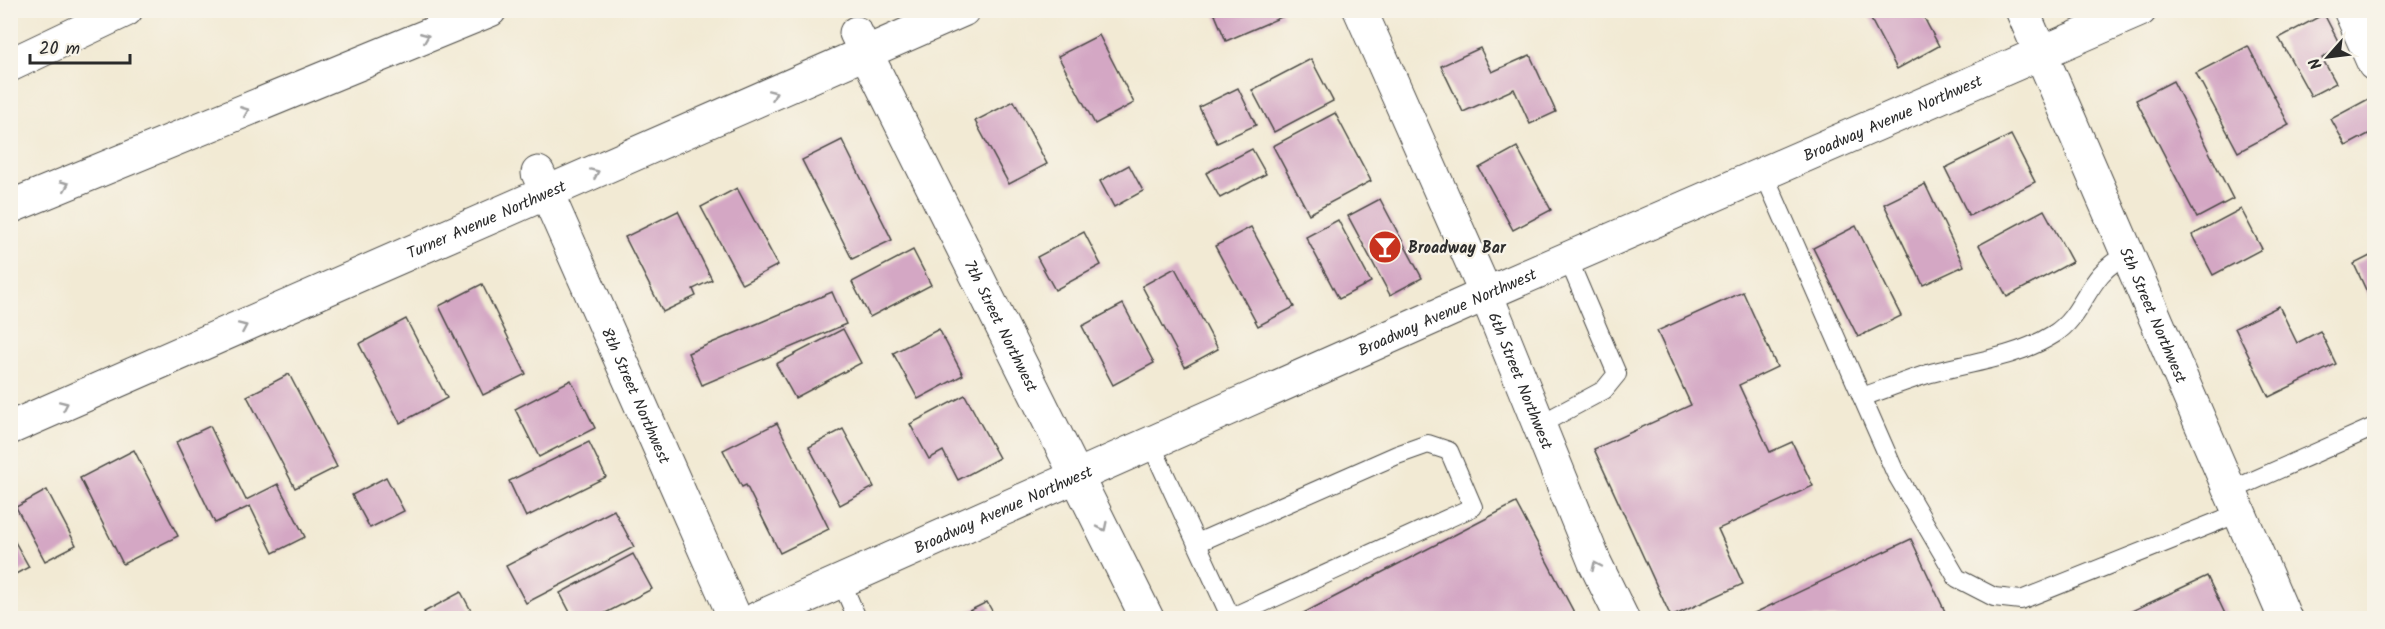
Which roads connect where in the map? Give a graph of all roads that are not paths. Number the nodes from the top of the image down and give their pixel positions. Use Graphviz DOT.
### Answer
graph roads {
  1 [pos="126,10"];
  2 [pos="490,10"];
  3 [pos="963,10"];
  4 [pos="1360,10"];
  5 [pos="2022,10"];
  6 [pos="2140,10"];
  7 [pos="2350,10"];
  8 [pos="861,43"];
  9 [pos="2041,55"];
  10 [pos="2374,64"];
  11 [pos="10,65"];
  12 [pos="1764,174"];
  13 [pos="543,184"];
  14 [pos="10,207"];
  15 [pos="2127,255"];
  16 [pos="1568,259"];
  17 [pos="1486,294"];
  18 [pos="1862,397"];
  19 [pos="1539,425"];
  20 [pos="10,428"];
  21 [pos="2374,428"];
  22 [pos="1150,442"];
  23 [pos="1077,474"];
  24 [pos="2235,502"];
  25 [pos="1197,543"];
  26 [pos="841,581"];
  27 [pos="735,618"];
  28 [pos="759,618"];
  29 [pos="857,618"];
  30 [pos="1147,618"];
  31 [pos="1232,618"];
  32 [pos="1622,618"];
  33 [pos="2285,618"];
  1 -- 11 [label="main road"];
  14 -- 2 [label="main road, one-way"];
  3 -- 8 [label="main road, Turner Avenue Northwest"];
  4 -- 17 [label="main road, 6th Street Northwest"];
  5 -- 9 [label="main road, 5th Street Northwest"];
  6 -- 9 [label="main road, Broadway Avenue Northwest"];
  7 -- 10 [label="main road"];
  13 -- 8 [label="main road, Turner Avenue Northwest, one-way"];
  8 -- 23 [label="main road, 7th Street Northwest"];
  9 -- 12 [label="main road, Broadway Avenue Northwest"];
  9 -- 15 [label="main road, 5th Street Northwest"];
  12 -- 16 [label="main road, Broadway Avenue Northwest"];
  12 -- 18 [label="lane"];
  20 -- 13 [label="main road, Turner Avenue Northwest, one-way"];
  13 -- 27 [label="main road, 8th Street Northwest"];
  15 -- 18 [label="lane"];
  15 -- 24 [label="main road, 5th Street Northwest"];
  16 -- 17 [label="main road, Broadway Avenue Northwest"];
  16 -- 19 [label="lane"];
  17 -- 19 [label="main road, 6th Street Northwest"];
  17 -- 22 [label="main road, Broadway Avenue Northwest"];
  18 -- 24 [label="lane"];
  32 -- 19 [label="main road, 6th Street Northwest, one-way"];
  21 -- 24 [label="lane"];
  22 -- 23 [label="main road, Broadway Avenue Northwest"];
  22 -- 25 [label="lane"];
  23 -- 26 [label="main road, Broadway Avenue Northwest"];
  23 -- 30 [label="main road, 7th Street Northwest, one-way"];
  24 -- 33 [label="main road, 5th Street Northwest"];
  25 -- 31 [label="lane"];
  25 -- 31 [label="lane"];
  26 -- 28 [label="main road, Broadway Avenue Northwest"];
  26 -- 29 [label="lane"];
}
